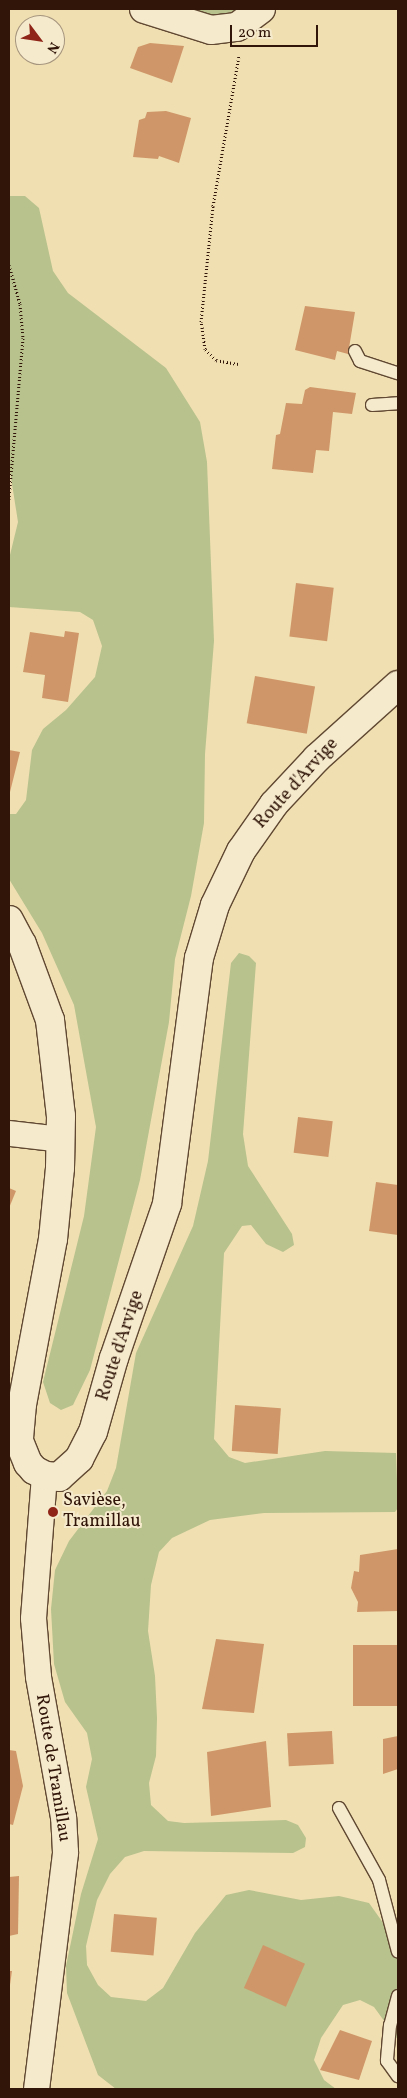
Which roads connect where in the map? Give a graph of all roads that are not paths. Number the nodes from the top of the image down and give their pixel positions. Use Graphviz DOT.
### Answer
graph roads {
  1 [pos="144,9"];
  2 [pos="251,17"];
  3 [pos="356,350"];
  4 [pos="398,373"];
  5 [pos="398,403"];
  6 [pos="372,405"];
  7 [pos="398,685"];
  8 [pos="9,920"];
  9 [pos="9,1133"];
  10 [pos="61,1139"];
  11 [pos="44,1476"];
  12 [pos="340,1808"];
  13 [pos="398,1952"];
  14 [pos="398,1996"];
  15 [pos="398,2076"];
  16 [pos="36,2089"];
  1 -- 2 [label="street"];
  3 -- 4 [label="lane"];
  5 -- 6 [label="lane"];
  7 -- 11 [label="street, Route d'Arvige"];
  8 -- 10 [label="street"];
  9 -- 10 [label="street"];
  10 -- 11 [label="street"];
  11 -- 16 [label="street, Route de Tramillau"];
  12 -- 13 [label="lane"];
  14 -- 15 [label="lane"];
}
